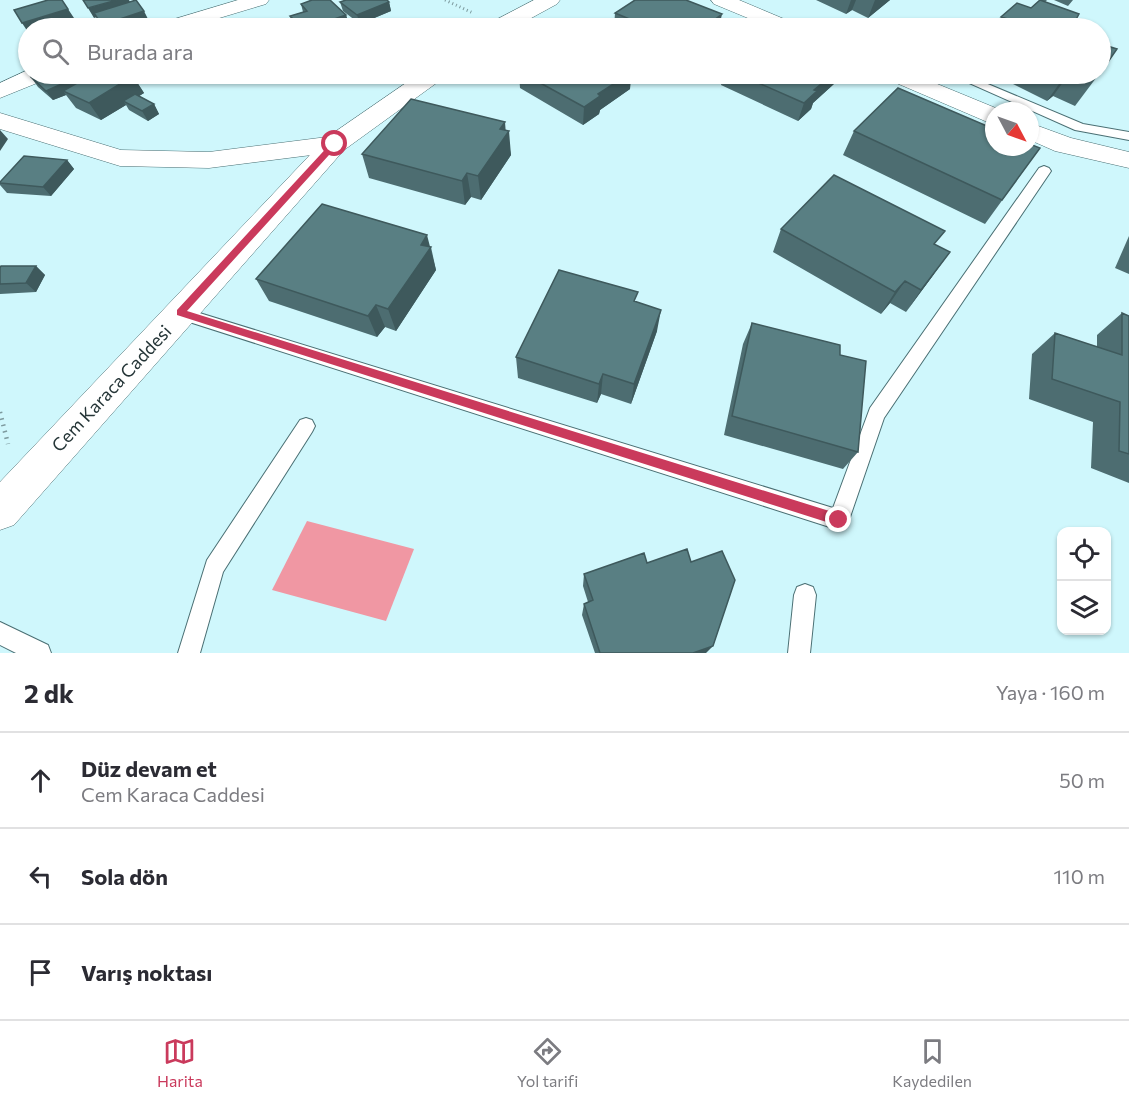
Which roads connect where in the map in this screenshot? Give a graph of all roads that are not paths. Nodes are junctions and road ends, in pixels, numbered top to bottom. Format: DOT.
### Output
graph roads {
  1 [pos="259,0"];
  2 [pos="550,0"];
  3 [pos="721,0"];
  4 [pos="199,18"];
  5 [pos="517,18"];
  6 [pos="765,18"];
  7 [pos="18,83"];
  8 [pos="420,84"];
  9 [pos="919,84"];
  10 [pos="979,84"];
  11 [pos="0,91"];
  12 [pos="985,112"];
  13 [pos="0,121"];
  14 [pos="1039,135"];
  15 [pos="1129,136"];
  16 [pos="335,144"];
  17 [pos="1129,160"];
  18 [pos="1044,171"];
  19 [pos="180,313"];
  20 [pos="306,426"];
  21 [pos="0,511"];
  22 [pos="805,595"];
  23 [pos="0,633"];
  24 [pos="40,653"];
  25 [pos="189,653"];
  26 [pos="799,653"];
  1 -- 4 [label="street"];
  2 -- 5 [label="street"];
  3 -- 6 [label="street"];
  7 -- 11 [label="street"];
  8 -- 16 [label="street, Cem Karaca Caddesi"];
  9 -- 12 [label="street"];
  10 -- 15 [label="lane"];
  13 -- 16 [label="street"];
  14 -- 17 [label="street"];
  16 -- 19 [label="street, Cem Karaca Caddesi"];
  18 -- 19 [label="lane"];
  19 -- 21 [label="street, Cem Karaca Caddesi"];
  20 -- 25 [label="lane"];
  22 -- 26 [label="lane"];
  23 -- 24 [label="lane"];
}
